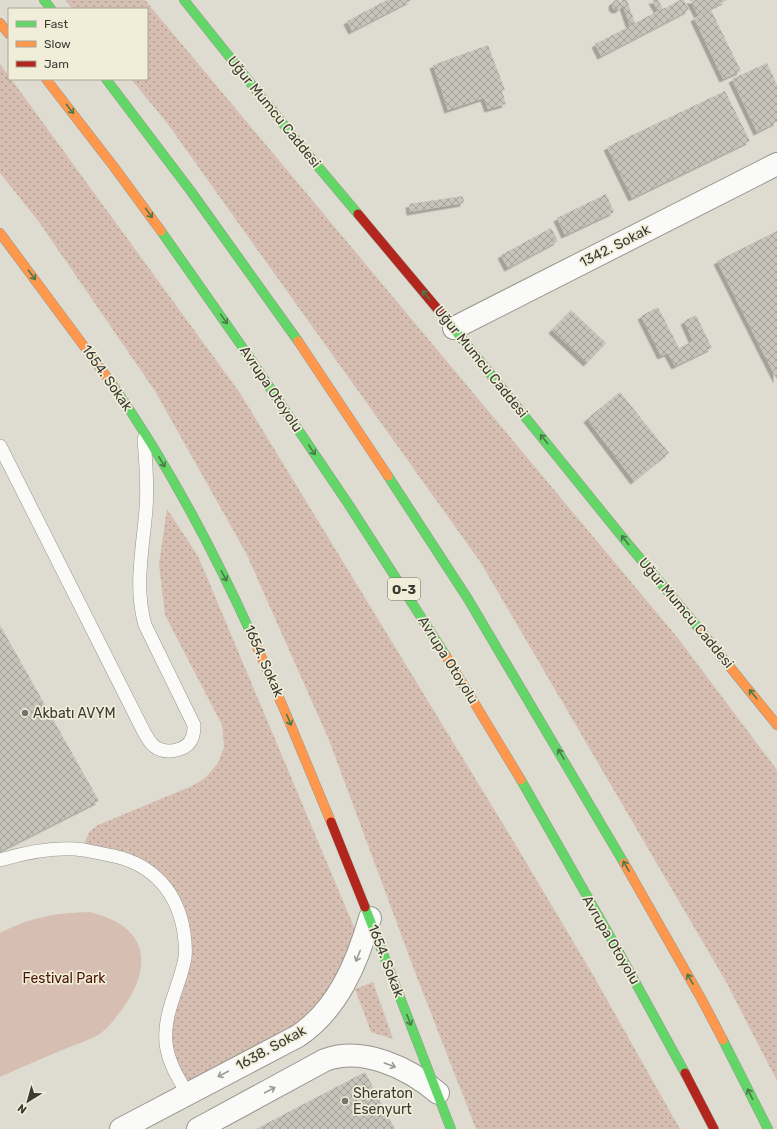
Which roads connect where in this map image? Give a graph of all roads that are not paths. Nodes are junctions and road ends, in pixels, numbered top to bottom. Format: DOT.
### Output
graph roads {
  1 [pos="44,0"];
  2 [pos="184,0"];
  3 [pos="50,8"];
  4 [pos="0,23"];
  5 [pos="8,33"];
  6 [pos="47,80"];
  7 [pos="107,80"];
  8 [pos="777,164"];
  9 [pos="0,233"];
  10 [pos="0,246"];
  11 [pos="15,252"];
  12 [pos="454,328"];
  13 [pos="144,431"];
  14 [pos="0,446"];
  15 [pos="777,725"];
  16 [pos="0,860"];
  17 [pos="370,918"];
  18 [pos="187,1093"];
  19 [pos="438,1093"];
  20 [pos="121,1129"];
  21 [pos="198,1129"];
  22 [pos="451,1129"];
  23 [pos="714,1129"];
  24 [pos="768,1129"];
  1 -- 3 [label="main road"];
  12 -- 2 [label="main road, Uğur Mumcu Caddesi, one-way"];
  4 -- 5 [label="main road"];
  6 -- 23 [label="main road, Avrupa Otoyolu / O-3, one-way"];
  24 -- 7 [label="main road, one-way"];
  8 -- 12 [label="street, 1342. Sokak"];
  9 -- 11 [label="main road, 1654. Sokak"];
  10 -- 11 [label="lane"];
  11 -- 13 [label="main road, 1654. Sokak, one-way"];
  15 -- 12 [label="main road, Uğur Mumcu Caddesi, one-way"];
  13 -- 14 [label="lane"];
  13 -- 17 [label="main road, 1654. Sokak, one-way"];
  16 -- 18 [label="lane"];
  17 -- 18 [label="street, 1638. Sokak, one-way"];
  17 -- 19 [label="main road, 1654. Sokak, one-way"];
  18 -- 20 [label="street, 1638. Sokak"];
  21 -- 19 [label="street, one-way"];
  19 -- 22 [label="main road, 1654. Sokak"];
}
